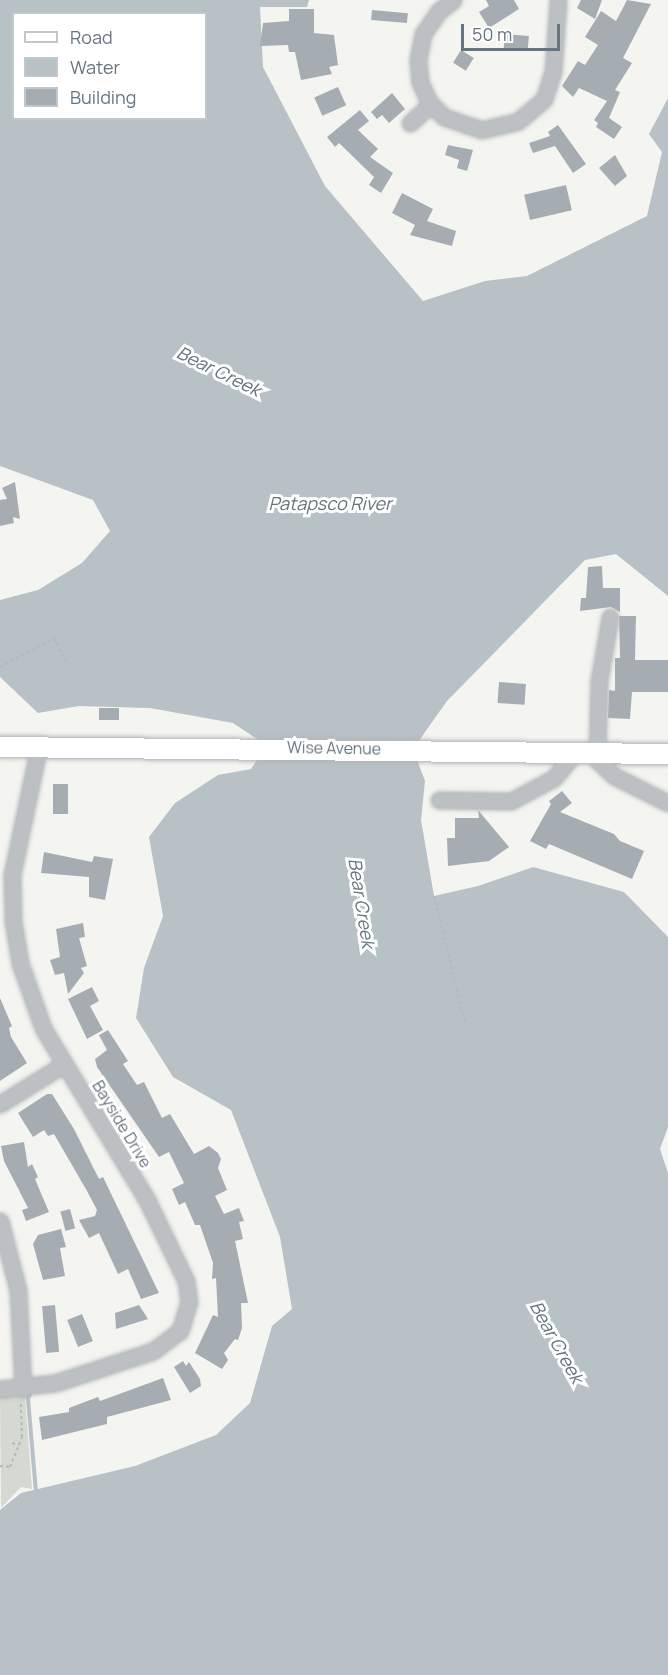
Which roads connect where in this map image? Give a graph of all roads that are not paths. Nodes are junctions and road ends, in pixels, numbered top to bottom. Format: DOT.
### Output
graph roads {
  1 [pos="453,0"];
  2 [pos="558,0"];
  3 [pos="431,104"];
  4 [pos="410,123"];
  5 [pos="610,617"];
  6 [pos="39,746"];
  7 [pos="0,747"];
  8 [pos="575,753"];
  9 [pos="596,753"];
  10 [pos="668,754"];
  11 [pos="439,800"];
  12 [pos="668,803"];
  13 [pos="64,1064"];
  14 [pos="0,1104"];
  15 [pos="0,1221"];
  16 [pos="0,1389"];
  17 [pos="22,1389"];
  1 -- 3 [label="street"];
  2 -- 3 [label="street"];
  3 -- 4 [label="street"];
  5 -- 9 [label="street"];
  6 -- 7 [label="main road, Wise Avenue"];
  6 -- 8 [label="main road, Wise Avenue"];
  6 -- 13 [label="street, Bayside Drive"];
  8 -- 9 [label="main road, Wise Avenue"];
  8 -- 11 [label="street"];
  9 -- 10 [label="main road, Wise Avenue"];
  9 -- 12 [label="street"];
  13 -- 14 [label="street"];
  13 -- 17 [label="street, Bayside Drive"];
  15 -- 17 [label="street"];
  16 -- 17 [label="street, Bayside Drive"];
}
